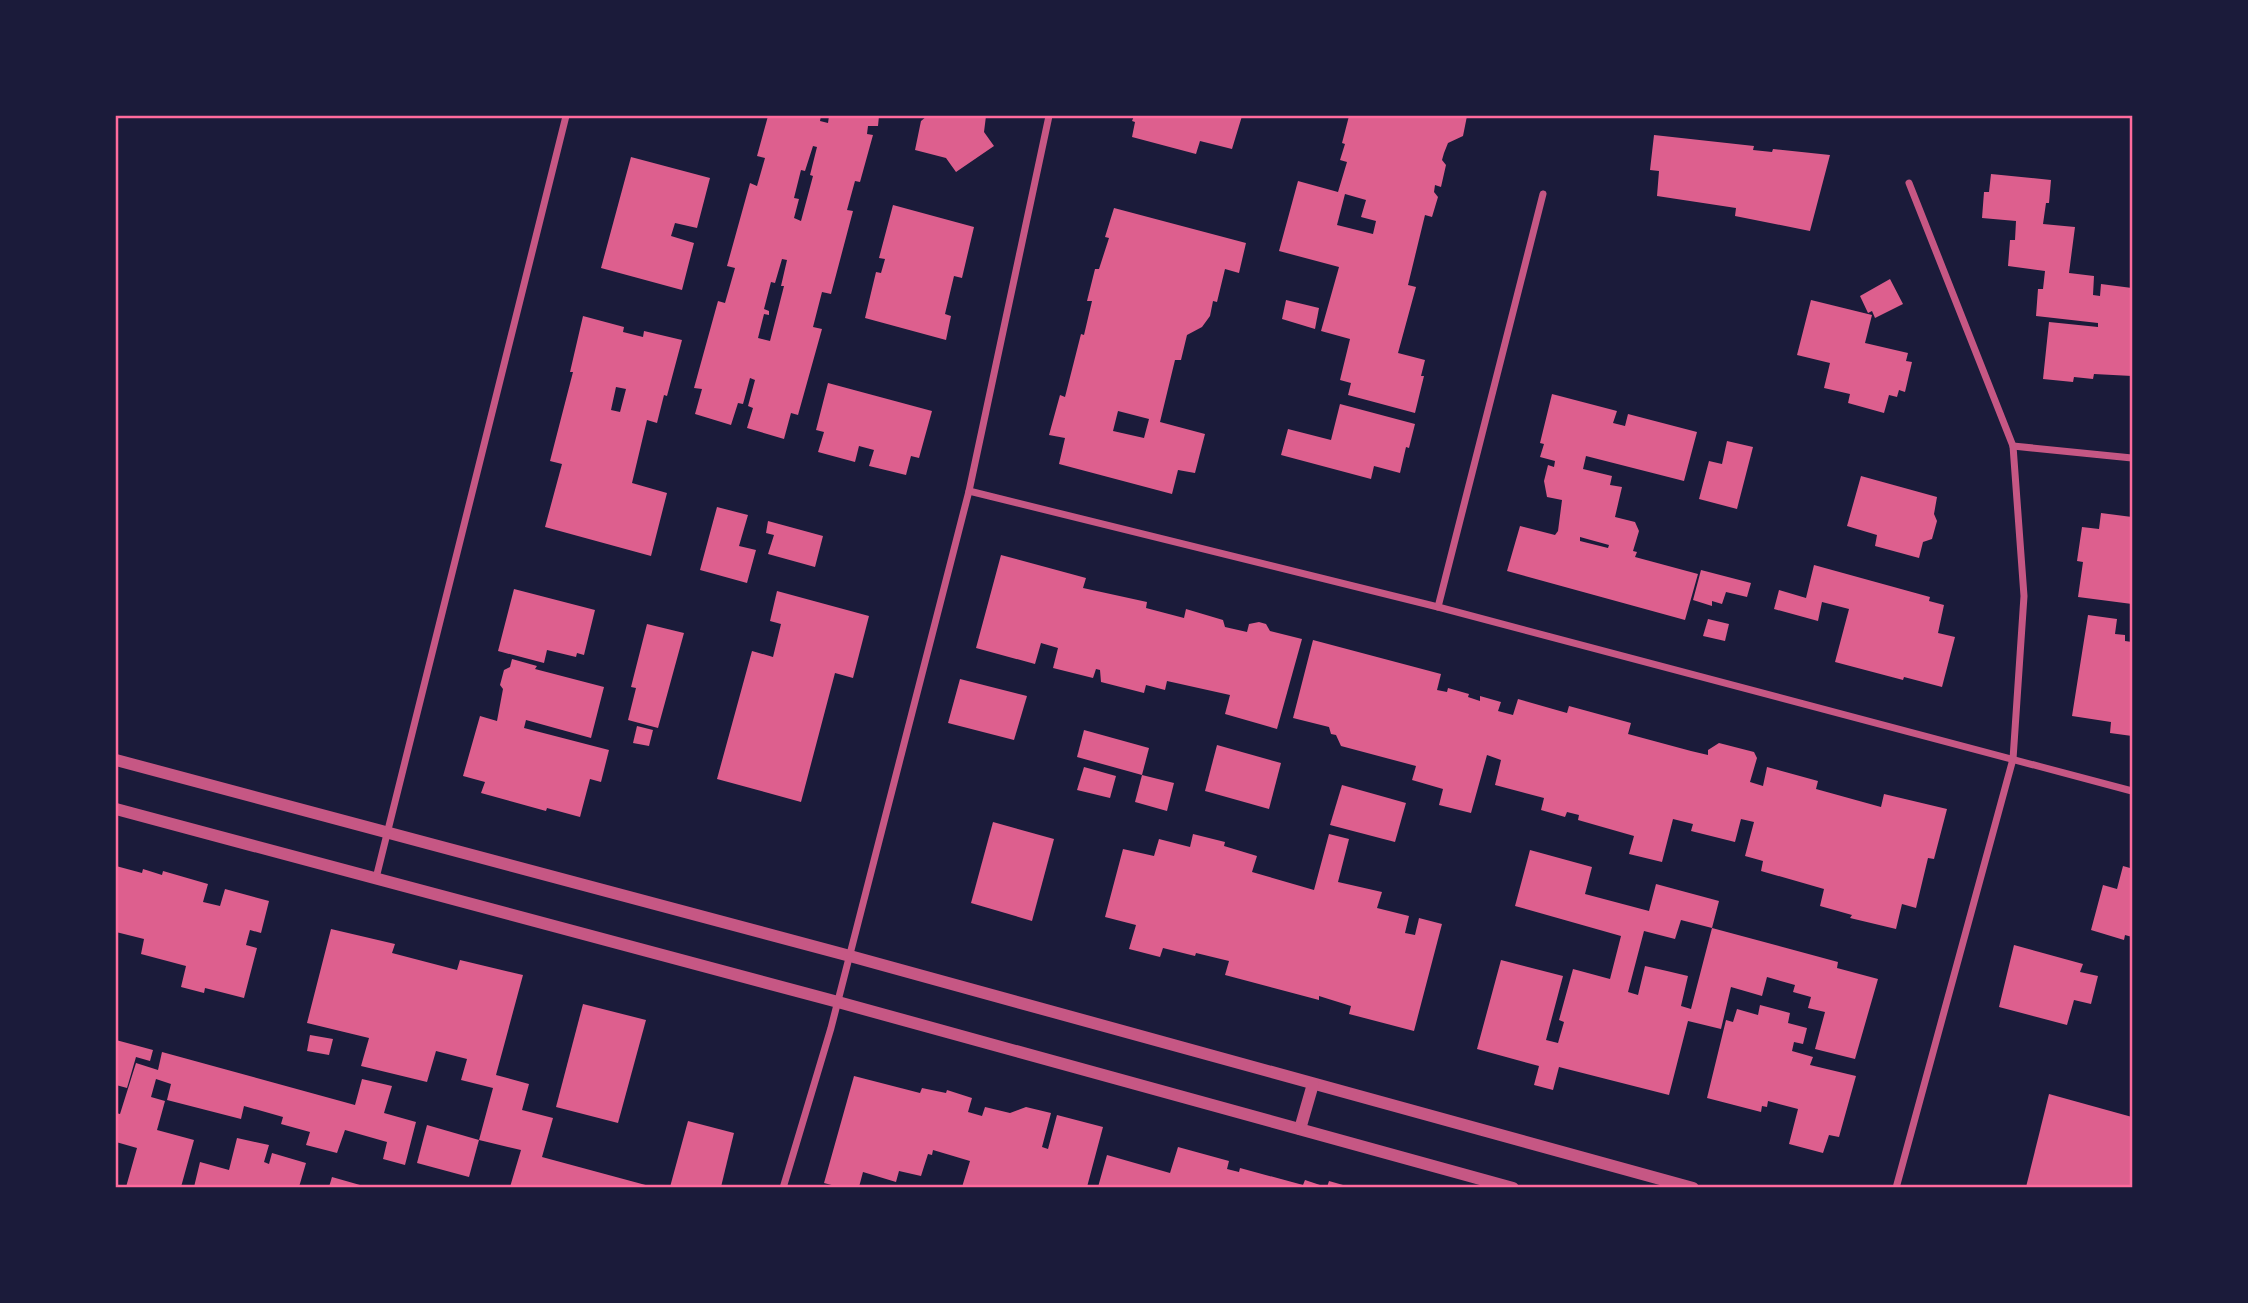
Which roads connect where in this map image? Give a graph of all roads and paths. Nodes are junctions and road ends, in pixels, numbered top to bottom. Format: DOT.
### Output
graph roads {
  1 [pos="566,116"];
  2 [pos="1049,116"];
  3 [pos="1909,183"];
  4 [pos="1543,194"];
  5 [pos="2013,446"];
  6 [pos="2133,458"];
  7 [pos="970,491"];
  8 [pos="1438,607"];
  9 [pos="2013,759"];
  10 [pos="116,760"];
  11 [pos="2133,790"];
  12 [pos="116,809"];
  13 [pos="388,834"];
  14 [pos="376,878"];
  15 [pos="850,956"];
  16 [pos="838,1002"];
  17 [pos="1313,1083"];
  18 [pos="1300,1129"];
  19 [pos="783,1188"];
  20 [pos="1513,1188"];
  21 [pos="1693,1188"];
  22 [pos="1896,1188"];
  1 -- 13 [label="street"];
  2 -- 7 [label="street"];
  3 -- 5 [label="street"];
  4 -- 8 [label="street"];
  5 -- 6 [label="street"];
  5 -- 9 [label="street"];
  7 -- 8 [label="street"];
  7 -- 15 [label="street"];
  8 -- 9 [label="street"];
  9 -- 11 [label="street"];
  9 -- 22 [label="street"];
  10 -- 13 [label="street"];
  12 -- 14 [label="street"];
  13 -- 14 [label="street"];
  13 -- 15 [label="street"];
  14 -- 16 [label="street"];
  15 -- 16 [label="street"];
  15 -- 17 [label="street"];
  16 -- 18 [label="street"];
  16 -- 19 [label="street"];
  17 -- 18 [label="street"];
  17 -- 21 [label="street"];
  18 -- 20 [label="street"];
}
